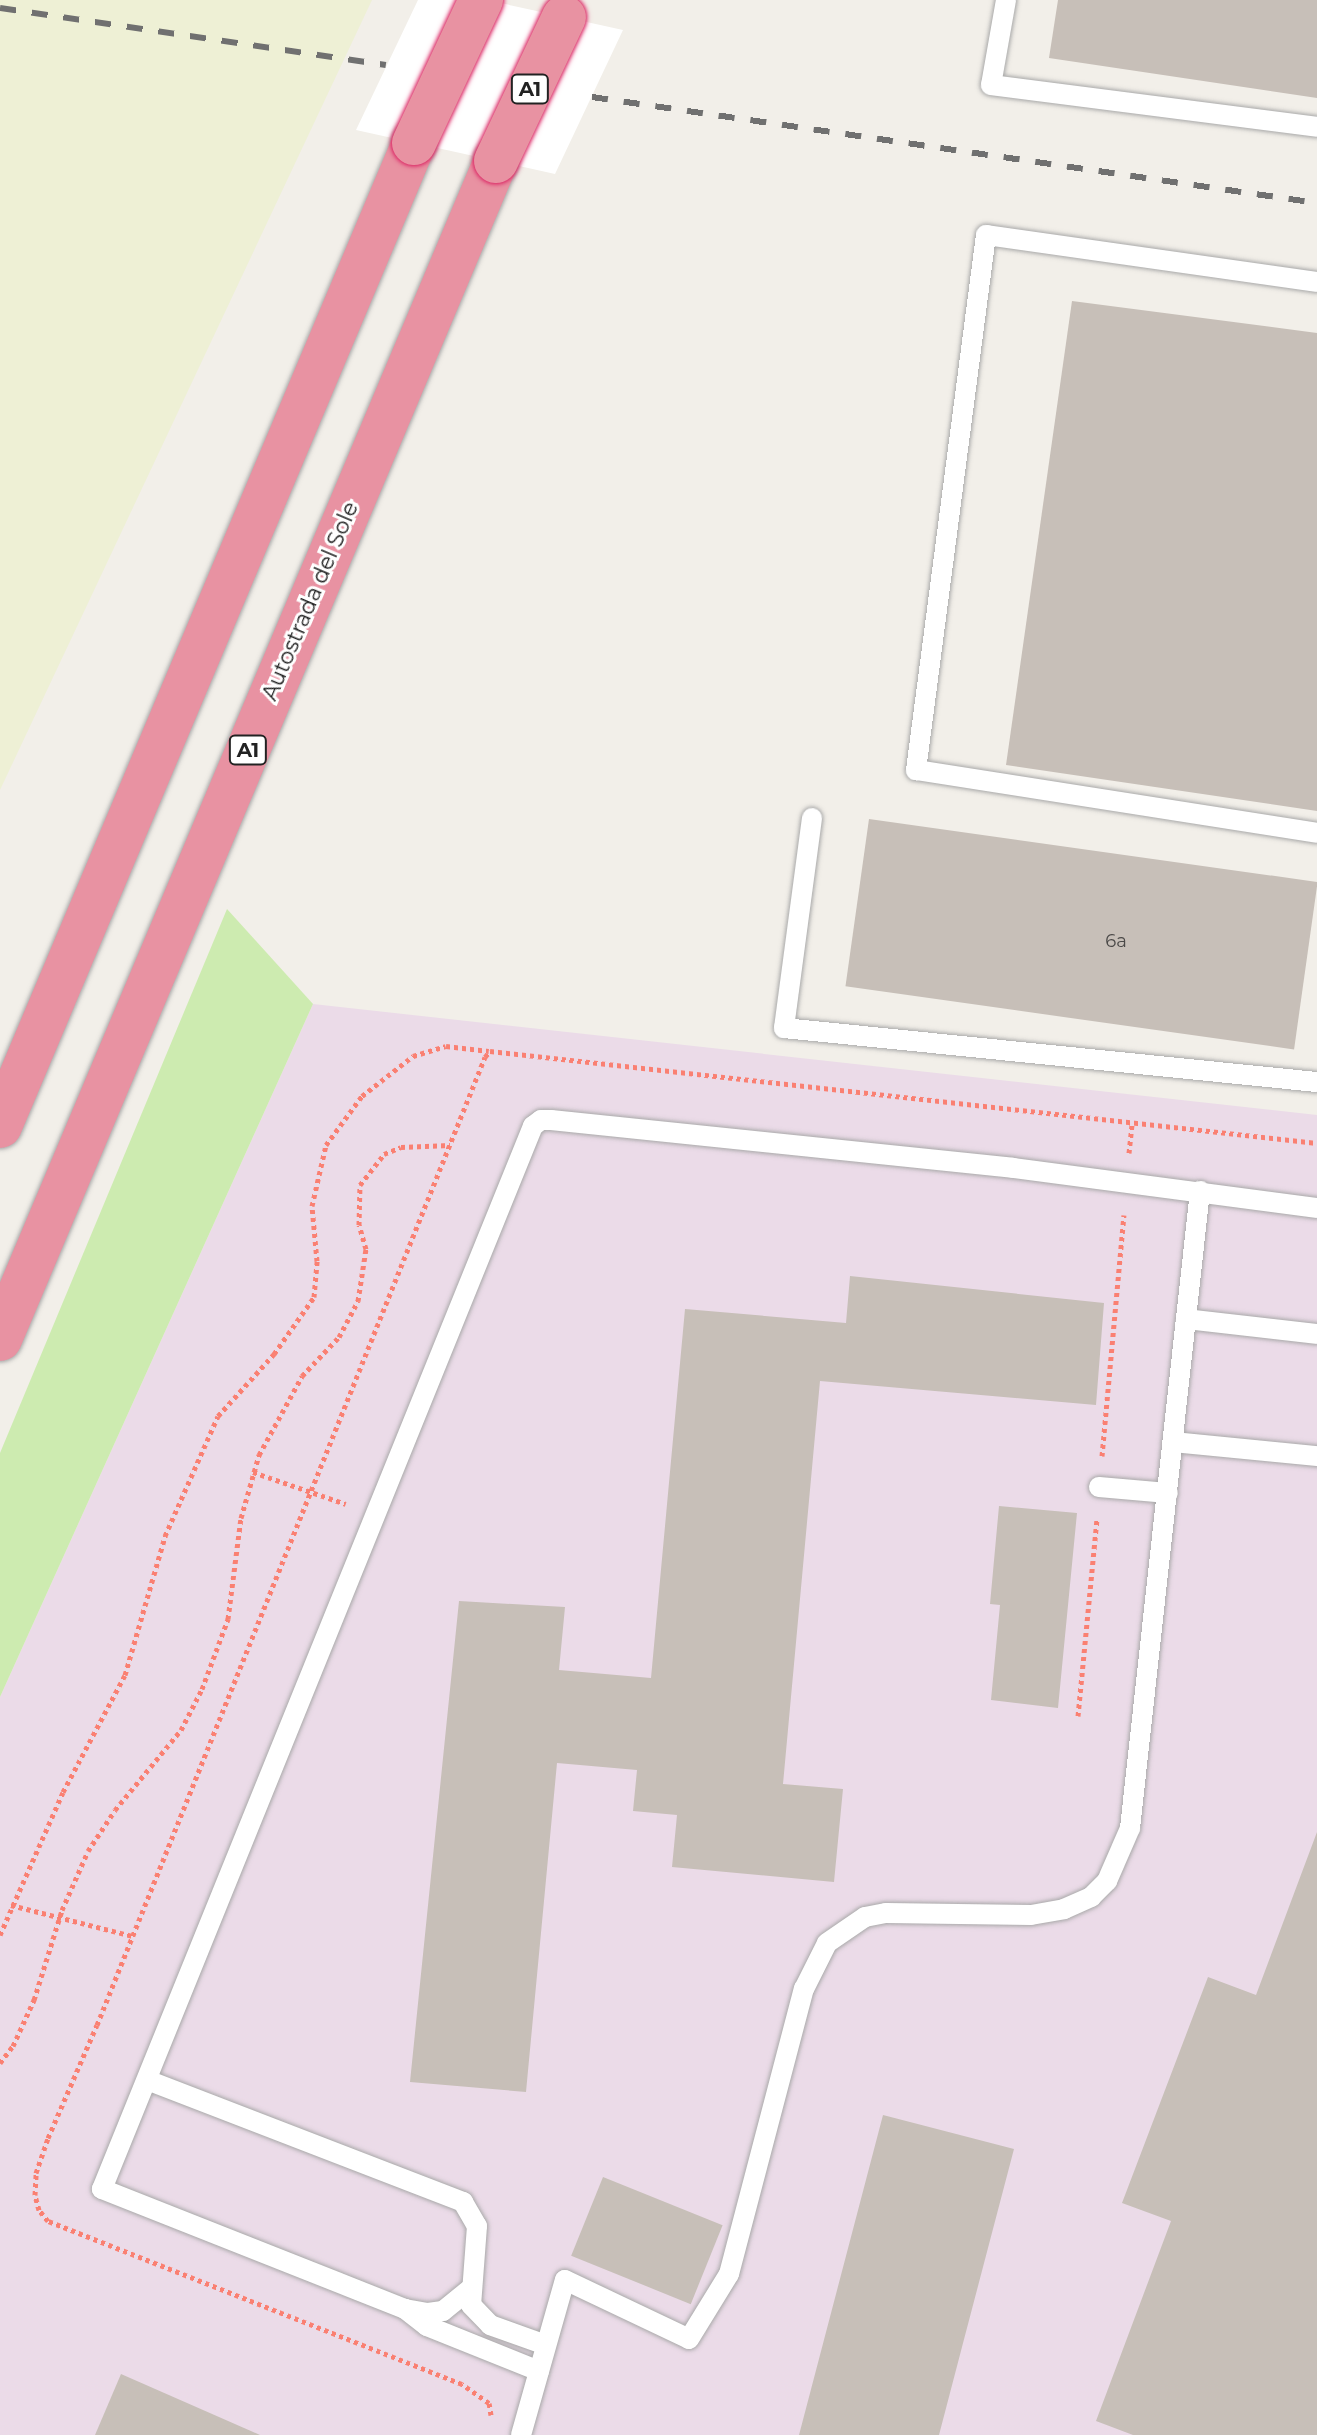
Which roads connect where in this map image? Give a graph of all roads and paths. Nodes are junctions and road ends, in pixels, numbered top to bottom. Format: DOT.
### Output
graph roads {
  1 [pos="481,0"];
  2 [pos="1006,0"];
  3 [pos="568,8"];
  4 [pos="1317,127"];
  5 [pos="1317,282"];
  6 [pos="812,818"];
  7 [pos="1317,833"];
  8 [pos="490,1051"];
  9 [pos="1317,1082"];
  10 [pos="1132,1122"];
  11 [pos="0,1126"];
  12 [pos="1317,1143"];
  13 [pos="450,1145"];
  14 [pos="1127,1182"];
  15 [pos="1200,1191"];
  16 [pos="1317,1208"];
  17 [pos="1186,1319"];
  18 [pos="1317,1334"];
  19 [pos="0,1339"];
  20 [pos="1173,1442"];
  21 [pos="1317,1456"];
  22 [pos="253,1472"];
  23 [pos="1099,1487"];
  24 [pos="310,1491"];
  25 [pos="1168,1493"];
  26 [pos="374,1515"];
  27 [pos="1078,1716"];
  28 [pos="11,1905"];
  29 [pos="60,1917"];
  30 [pos="0,1935"];
  31 [pos="133,1936"];
  32 [pos="97,2025"];
  33 [pos="0,2063"];
  34 [pos="147,2080"];
  35 [pos="471,2288"];
  36 [pos="405,2309"];
  37 [pos="546,2345"];
  38 [pos="539,2371"];
  39 [pos="521,2435"];
  1 -- 11 [label="highway, bridge"];
  2 -- 4 [label="lane"];
  3 -- 19 [label="highway, Autostrada del Sole / A1, bridge"];
  5 -- 7 [label="lane"];
  6 -- 9 [label="lane"];
  8 -- 10 [label="path"];
  8 -- 13 [label="path"];
  8 -- 28 [label="path"];
  10 -- 12 [label="path"];
  10 -- 14 [label="path"];
  13 -- 22 [label="path"];
  13 -- 24 [label="path"];
  14 -- 15 [label="lane"];
  14 -- 23 [label="path"];
  14 -- 26 [label="lane"];
  15 -- 16 [label="lane"];
  15 -- 17 [label="lane"];
  17 -- 18 [label="lane"];
  17 -- 20 [label="lane"];
  20 -- 21 [label="lane"];
  20 -- 25 [label="lane"];
  22 -- 24 [label="path"];
  22 -- 29 [label="path"];
  23 -- 25 [label="lane"];
  23 -- 27 [label="path"];
  24 -- 26 [label="path"];
  24 -- 31 [label="path"];
  25 -- 37 [label="lane"];
  26 -- 34 [label="lane"];
  28 -- 29 [label="path"];
  28 -- 30 [label="path"];
  29 -- 31 [label="path"];
  29 -- 33 [label="path"];
  31 -- 32 [label="path"];
  34 -- 35 [label="lane"];
  34 -- 36 [label="lane"];
  35 -- 36 [label="lane"];
  35 -- 37 [label="lane"];
  36 -- 38 [label="lane"];
  37 -- 38 [label="lane"];
  38 -- 39 [label="lane"];
}
